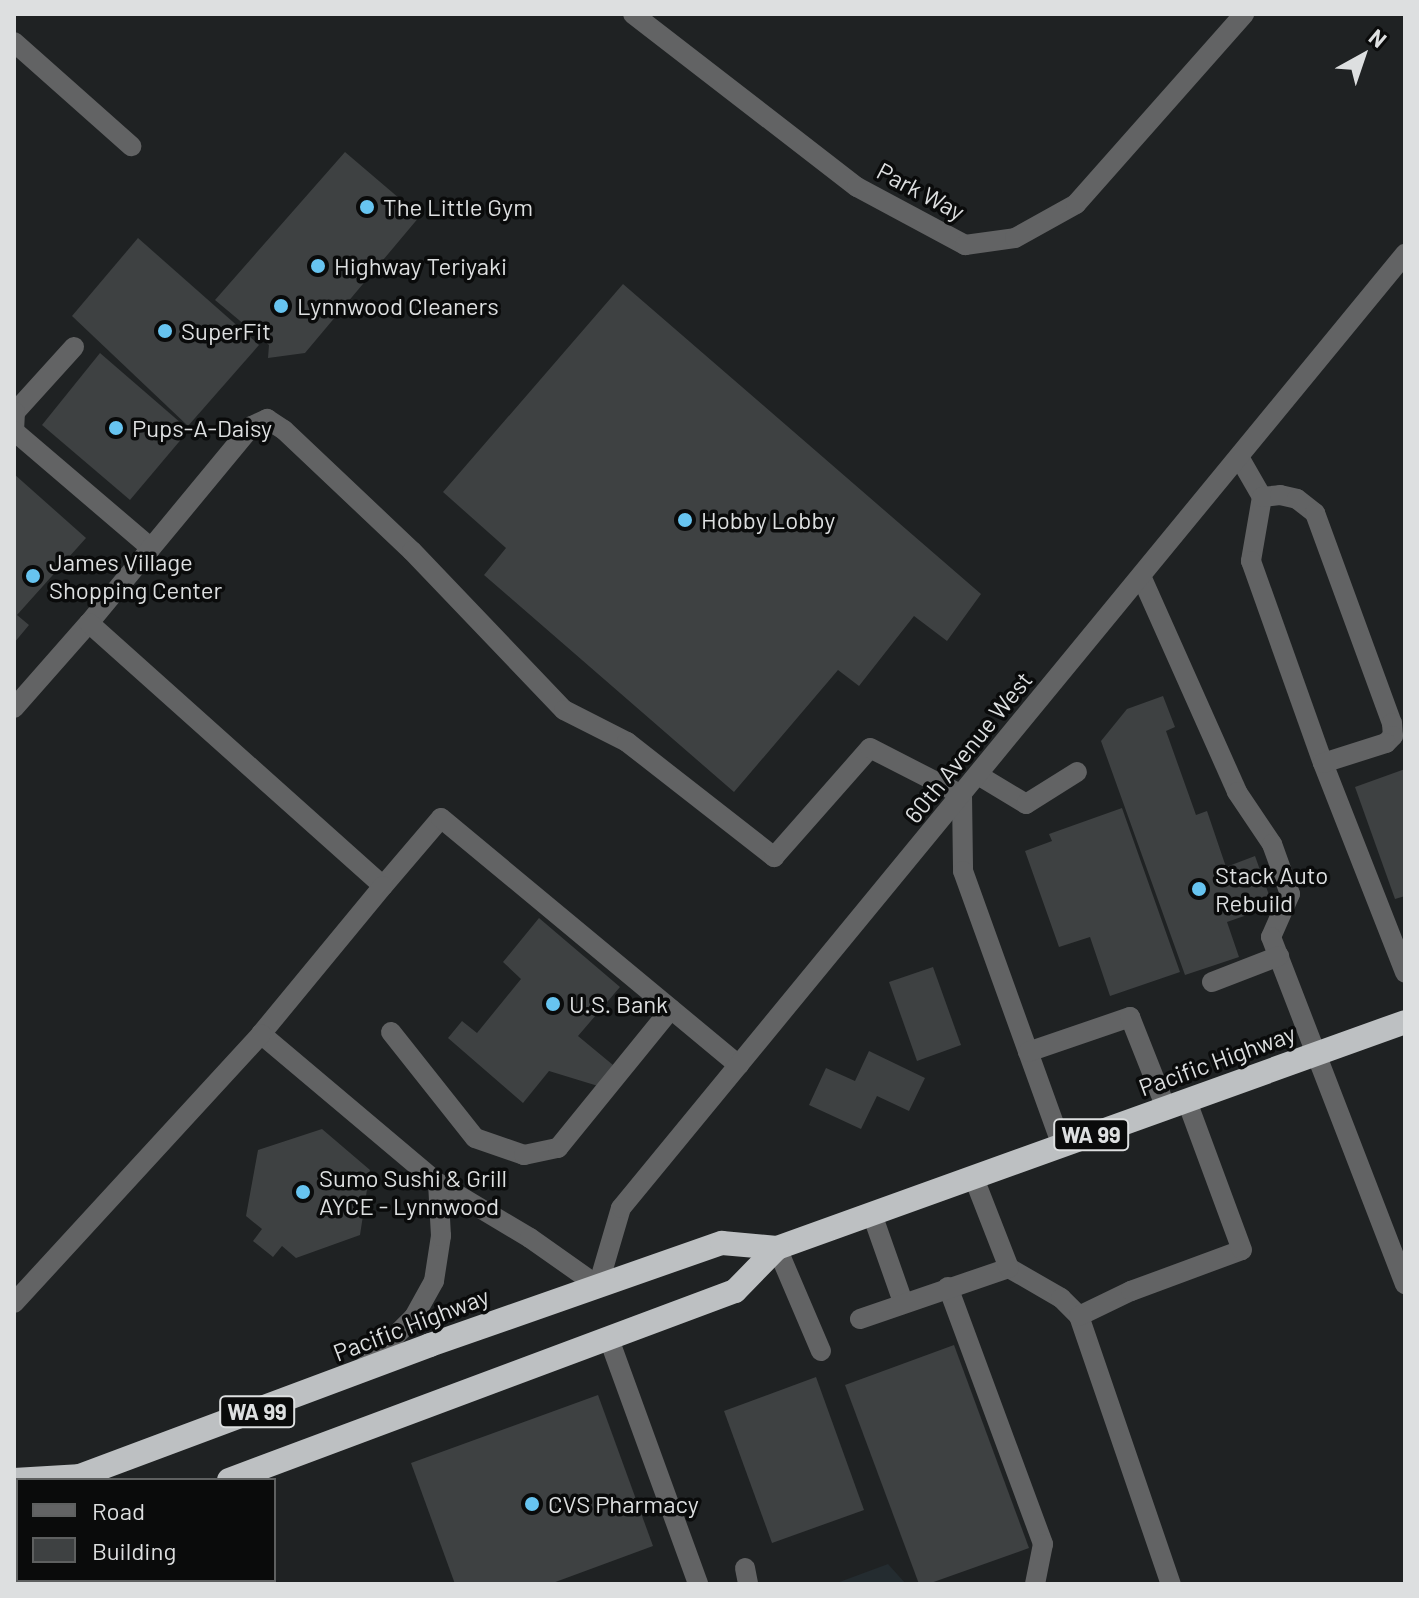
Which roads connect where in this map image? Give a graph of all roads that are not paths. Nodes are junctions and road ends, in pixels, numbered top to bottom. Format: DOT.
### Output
graph roads {
  1 [pos="633,14"];
  2 [pos="1244,14"];
  3 [pos="14,42"];
  4 [pos="131,146"];
  5 [pos="1404,258"];
  6 [pos="74,347"];
  7 [pos="15,412"];
  8 [pos="1239,457"];
  9 [pos="1262,497"];
  10 [pos="151,548"];
  11 [pos="1141,576"];
  12 [pos="89,623"];
  13 [pos="14,708"];
  14 [pos="1323,763"];
  15 [pos="1077,772"];
  16 [pos="978,775"];
  17 [pos="962,795"];
  18 [pos="383,886"];
  19 [pos="1279,956"];
  20 [pos="1402,962"];
  21 [pos="1212,982"];
  22 [pos="671,1009"];
  23 [pos="1405,1022"];
  24 [pos="391,1032"];
  25 [pos="261,1034"];
  26 [pos="1028,1052"];
  27 [pos="1318,1054"];
  28 [pos="739,1065"];
  29 [pos="1177,1105"];
  30 [pos="1062,1146"];
  31 [pos="974,1178"];
  32 [pos="438,1183"];
  33 [pos="872,1214"];
  34 [pos="777,1248"];
  35 [pos="1009,1268"];
  36 [pos="1405,1284"];
  37 [pos="598,1286"];
  38 [pos="948,1287"];
  39 [pos="903,1302"];
  40 [pos="14,1303"];
  41 [pos="1079,1316"];
  42 [pos="860,1319"];
  43 [pos="609,1339"];
  44 [pos="821,1351"];
  45 [pos="356,1375"];
  46 [pos="76,1478"];
  47 [pos="234,1478"];
  48 [pos="698,1584"];
  49 [pos="1035,1584"];
  50 [pos="1171,1584"];
  1 -- 2 [label="street, Park Way"];
  3 -- 4 [label="street"];
  5 -- 8 [label="street, 60th Avenue West"];
  6 -- 7 [label="street"];
  7 -- 10 [label="street"];
  8 -- 9 [label="street"];
  8 -- 11 [label="street, 60th Avenue West"];
  9 -- 14 [label="street"];
  9 -- 14 [label="street"];
  10 -- 12 [label="street"];
  10 -- 17 [label="street"];
  11 -- 16 [label="street, 60th Avenue West"];
  11 -- 19 [label="street"];
  12 -- 13 [label="street"];
  12 -- 18 [label="street"];
  14 -- 20 [label="street"];
  15 -- 16 [label="street"];
  16 -- 17 [label="street, 60th Avenue West"];
  17 -- 26 [label="street"];
  17 -- 28 [label="street, 60th Avenue West"];
  18 -- 22 [label="street"];
  18 -- 25 [label="street"];
  19 -- 21 [label="street"];
  19 -- 27 [label="street"];
  22 -- 24 [label="street"];
  22 -- 28 [label="street"];
  23 -- 27 [label="highway, Pacific Highway / WA 99"];
  25 -- 32 [label="street"];
  25 -- 40 [label="street"];
  26 -- 29 [label="street"];
  26 -- 30 [label="street"];
  27 -- 29 [label="highway, Pacific Highway / WA 99"];
  27 -- 36 [label="street"];
  28 -- 37 [label="street, 60th Avenue West"];
  29 -- 30 [label="highway, Pacific Highway / WA 99"];
  29 -- 41 [label="street"];
  30 -- 31 [label="highway, Pacific Highway / WA 99"];
  31 -- 33 [label="highway, Pacific Highway / WA 99"];
  31 -- 35 [label="street"];
  32 -- 37 [label="street"];
  32 -- 45 [label="street"];
  33 -- 34 [label="highway, Pacific Highway / WA 99"];
  33 -- 39 [label="street"];
  34 -- 37 [label="highway, Pacific Highway / WA 99"];
  34 -- 43 [label="highway, Pacific Highway / WA 99"];
  34 -- 44 [label="street"];
  35 -- 38 [label="street"];
  35 -- 41 [label="street"];
  37 -- 45 [label="highway, Pacific Highway / WA 99"];
  38 -- 39 [label="street"];
  38 -- 49 [label="street"];
  39 -- 42 [label="street"];
  41 -- 50 [label="street"];
  43 -- 47 [label="highway, Pacific Highway / WA 99"];
  43 -- 48 [label="street"];
  45 -- 46 [label="highway, Pacific Highway / WA 99"];
}
